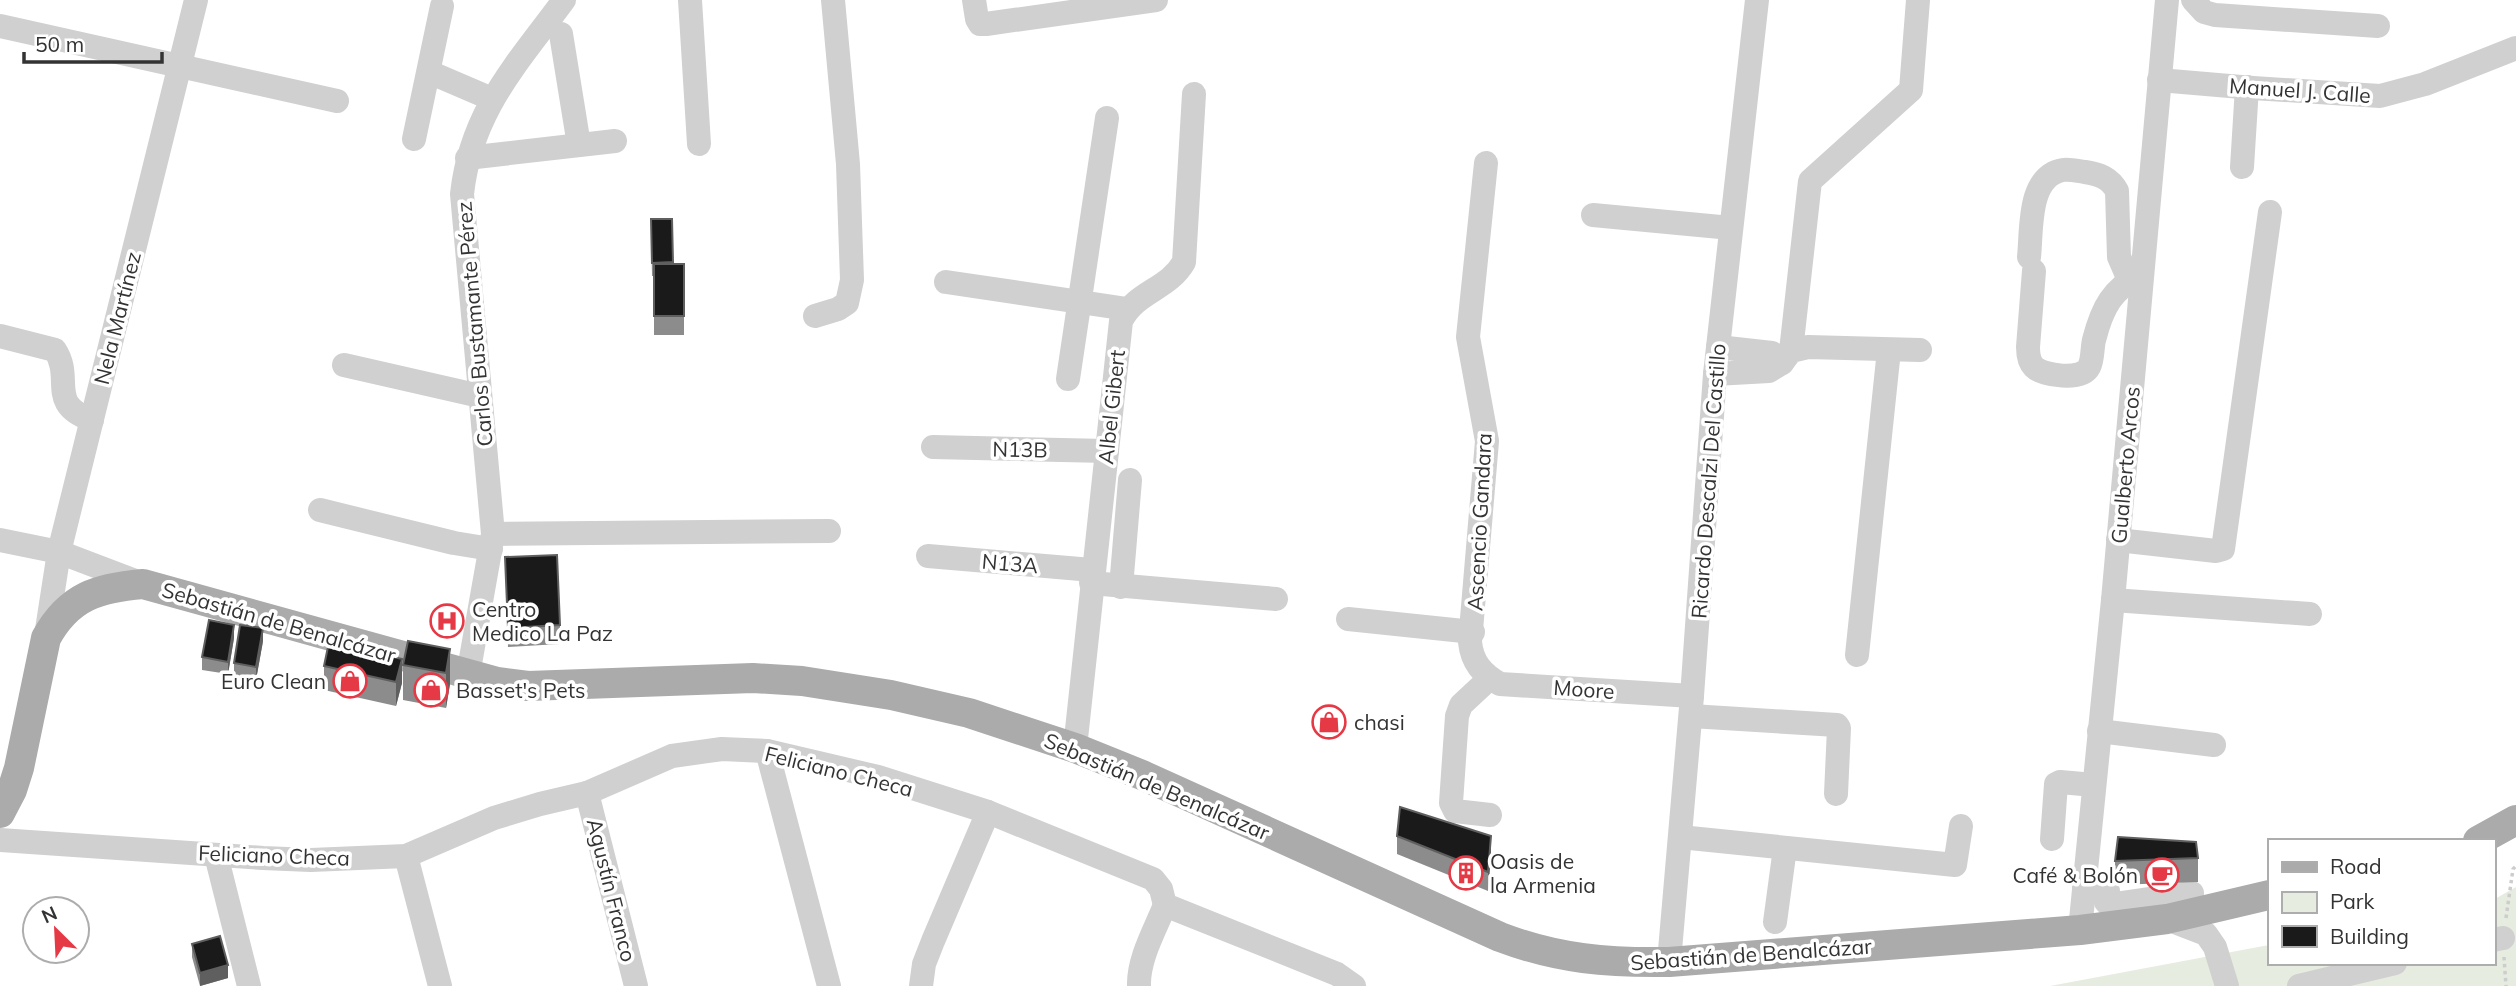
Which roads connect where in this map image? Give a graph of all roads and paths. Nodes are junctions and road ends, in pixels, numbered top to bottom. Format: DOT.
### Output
graph roads {
  1 [pos="196,0"];
  2 [pos="564,0"];
  3 [pos="690,0"];
  4 [pos="833,0"];
  5 [pos="1156,0"];
  6 [pos="1756,0"];
  7 [pos="1918,0"];
  8 [pos="2167,0"];
  9 [pos="2193,0"];
  10 [pos="1103,4"];
  11 [pos="442,6"];
  12 [pos="977,12"];
  13 [pos="0,26"];
  14 [pos="2378,26"];
  15 [pos="561,34"];
  16 [pos="2516,49"];
  17 [pos="180,64"];
  18 [pos="429,72"];
  19 [pos="2159,80"];
  20 [pos="2247,87"];
  21 [pos="1194,94"];
  22 [pos="492,99"];
  23 [pos="337,101"];
  24 [pos="1107,118"];
  25 [pos="414,139"];
  26 [pos="615,141"];
  27 [pos="699,144"];
  28 [pos="579,145"];
  29 [pos="467,158"];
  30 [pos="1486,163"];
  31 [pos="2242,167"];
  32 [pos="2270,212"];
  33 [pos="1593,215"];
  34 [pos="1731,228"];
  35 [pos="2136,276"];
  36 [pos="946,282"];
  37 [pos="1081,302"];
  38 [pos="1127,309"];
  39 [pos="815,316"];
  40 [pos="0,336"];
  41 [pos="1718,347"];
  42 [pos="1889,350"];
  43 [pos="1920,351"];
  44 [pos="1787,357"];
  45 [pos="344,365"];
  46 [pos="1715,374"];
  47 [pos="1068,379"];
  48 [pos="480,396"];
  49 [pos="92,420"];
  50 [pos="933,447"];
  51 [pos="1107,451"];
  52 [pos="1130,480"];
  53 [pos="320,510"];
  54 [pos="829,531"];
  55 [pos="0,540"];
  56 [pos="492,541"];
  57 [pos="2118,541"];
  58 [pos="59,552"];
  59 [pos="928,556"];
  60 [pos="1092,577"];
  61 [pos="143,584"];
  62 [pos="1121,587"];
  63 [pos="1276,599"];
  64 [pos="2113,600"];
  65 [pos="2310,614"];
  66 [pos="1348,618"];
  67 [pos="1473,632"];
  68 [pos="46,638"];
  69 [pos="1857,655"];
  70 [pos="1485,674"];
  71 [pos="468,676"];
  72 [pos="1691,706"];
  73 [pos="2099,731"];
  74 [pos="2214,745"];
  75 [pos="1075,748"];
  76 [pos="767,751"];
  77 [pos="2094,785"];
  78 [pos="587,793"];
  79 [pos="1836,793"];
  80 [pos="988,811"];
  81 [pos="0,813"];
  82 [pos="1490,815"];
  83 [pos="2516,820"];
  84 [pos="1961,826"];
  85 [pos="1680,837"];
  86 [pos="2052,839"];
  87 [pos="2482,839"];
  88 [pos="0,840"];
  89 [pos="1785,848"];
  90 [pos="216,855"];
  91 [pos="406,856"];
  92 [pos="2084,888"];
  93 [pos="2192,894"];
  94 [pos="2268,895"];
  95 [pos="1165,905"];
  96 [pos="2167,919"];
  97 [pos="1775,922"];
  98 [pos="2080,930"];
  99 [pos="1669,962"];
  100 [pos="2387,965"];
  101 [pos="249,986"];
  102 [pos="440,986"];
  103 [pos="636,986"];
  104 [pos="829,986"];
  105 [pos="921,986"];
  106 [pos="1139,986"];
  107 [pos="1354,986"];
  108 [pos="2227,986"];
  109 [pos="2299,986"];
  1 -- 17 [label="street, Nela Martínez"];
  2 -- 22 [label="street, Carlos Bustamante Pérez"];
  3 -- 27 [label="street"];
  4 -- 39 [label="street"];
  5 -- 10 [label="street"];
  6 -- 34 [label="street, Ricardo Descalzi Del Castillo"];
  7 -- 44 [label="street"];
  8 -- 19 [label="street, Gualberto Arcos"];
  9 -- 14 [label="street"];
  10 -- 12 [label="street"];
  11 -- 18 [label="street"];
  13 -- 17 [label="street"];
  15 -- 28 [label="street"];
  16 -- 20 [label="street, Manuel J. Calle"];
  17 -- 23 [label="street"];
  17 -- 49 [label="street, Nela Martínez"];
  18 -- 22 [label="street"];
  18 -- 25 [label="street"];
  19 -- 20 [label="street, Manuel J. Calle"];
  19 -- 35 [label="street, Gualberto Arcos"];
  20 -- 31 [label="street"];
  21 -- 38 [label="street"];
  22 -- 29 [label="street, Carlos Bustamante Pérez"];
  24 -- 37 [label="street"];
  26 -- 28 [label="street"];
  28 -- 29 [label="street"];
  29 -- 48 [label="street, Carlos Bustamante Pérez"];
  30 -- 67 [label="street, Ascencio Gandara"];
  32 -- 57 [label="street"];
  33 -- 34 [label="street"];
  34 -- 41 [label="street, Ricardo Descalzi Del Castillo"];
  35 -- 35 [label="street"];
  35 -- 57 [label="street, Gualberto Arcos"];
  36 -- 37 [label="street"];
  37 -- 38 [label="street"];
  37 -- 47 [label="street"];
  38 -- 51 [label="street, Albel Gibert"];
  40 -- 49 [label="street"];
  41 -- 44 [label="street"];
  41 -- 46 [label="street, Ricardo Descalzi Del Castillo"];
  42 -- 43 [label="street"];
  42 -- 44 [label="street"];
  42 -- 69 [label="street"];
  44 -- 46 [label="street"];
  45 -- 48 [label="street"];
  46 -- 72 [label="street, Ricardo Descalzi Del Castillo"];
  48 -- 56 [label="street, Carlos Bustamante Pérez"];
  49 -- 58 [label="street, Nela Martínez"];
  50 -- 51 [label="street, N13B"];
  51 -- 60 [label="street, Albel Gibert"];
  52 -- 62 [label="street"];
  53 -- 56 [label="street"];
  54 -- 56 [label="street"];
  55 -- 58 [label="street, Sebastián de Benalcázar"];
  56 -- 71 [label="street, Carlos Bustamante Pérez"];
  57 -- 64 [label="street, Gualberto Arcos"];
  58 -- 61 [label="street, Sebastián de Benalcázar"];
  58 -- 68 [label="street, Nela Martínez"];
  59 -- 60 [label="street, N13A"];
  60 -- 62 [label="street, N13A"];
  60 -- 75 [label="street, Albel Gibert"];
  61 -- 68 [label="main road, Nela Martínez"];
  61 -- 71 [label="main road, Sebastián de Benalcázar"];
  62 -- 63 [label="street, N13A"];
  64 -- 65 [label="street"];
  64 -- 73 [label="street, Gualberto Arcos"];
  66 -- 67 [label="street"];
  67 -- 70 [label="street, Ascencio Gandara"];
  68 -- 81 [label="main road, Nela Martínez"];
  70 -- 72 [label="street, Moore"];
  70 -- 82 [label="street"];
  71 -- 75 [label="main road, Sebastián de Benalcázar"];
  72 -- 79 [label="street, Moore"];
  72 -- 85 [label="street, Ricardo Descalzi Del Castillo"];
  73 -- 74 [label="street"];
  73 -- 77 [label="street, Gualberto Arcos"];
  75 -- 99 [label="main road, Sebastián de Benalcázar"];
  76 -- 78 [label="street, Feliciano Checa"];
  76 -- 80 [label="street, Feliciano Checa"];
  76 -- 104 [label="street"];
  77 -- 86 [label="street"];
  77 -- 92 [label="street, Gualberto Arcos"];
  78 -- 91 [label="street, Feliciano Checa"];
  78 -- 103 [label="street, Agustín Franco"];
  80 -- 95 [label="street, Feliciano Checa"];
  80 -- 105 [label="street"];
  83 -- 87 [label="main road"];
  84 -- 89 [label="street"];
  85 -- 89 [label="street"];
  85 -- 99 [label="street, Ricardo Descalzi Del Castillo"];
  88 -- 90 [label="street, Feliciano Checa"];
  89 -- 97 [label="street"];
  90 -- 91 [label="street, Feliciano Checa"];
  90 -- 101 [label="street"];
  91 -- 102 [label="street"];
  92 -- 93 [label="street"];
  92 -- 98 [label="street, Gualberto Arcos"];
  94 -- 96 [label="main road, Sebastián de Benalcázar"];
  95 -- 106 [label="street"];
  95 -- 107 [label="street"];
  96 -- 98 [label="main road, Sebastián de Benalcázar"];
  96 -- 108 [label="street"];
  98 -- 99 [label="main road, Sebastián de Benalcázar"];
  100 -- 109 [label="street"];
}
